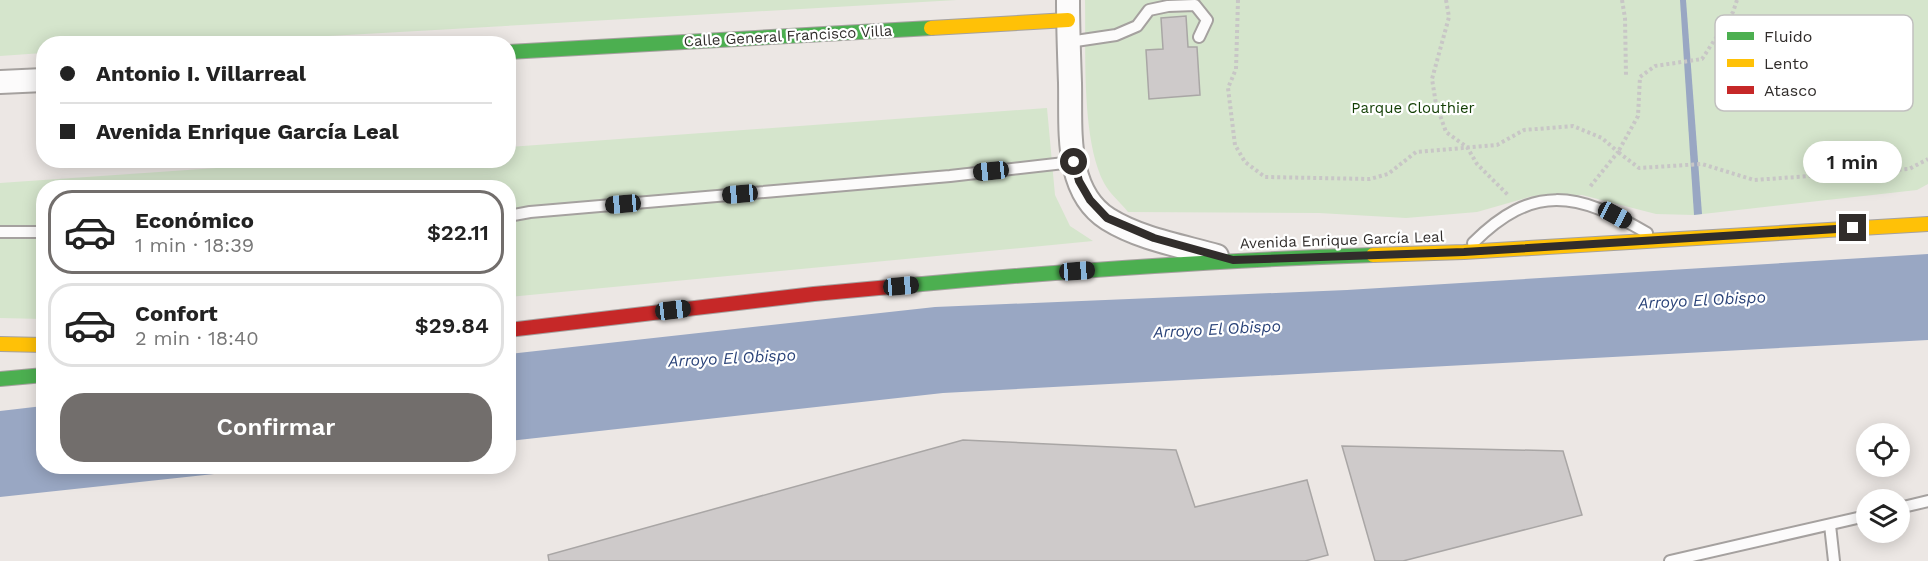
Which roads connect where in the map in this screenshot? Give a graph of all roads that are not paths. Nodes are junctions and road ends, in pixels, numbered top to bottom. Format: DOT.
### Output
graph roads {
  1 [pos="1068,21"];
  2 [pos="1199,37"];
  3 [pos="516,52"];
  4 [pos="36,80"];
  5 [pos="0,82"];
  6 [pos="1074,162"];
  7 [pos="516,215"];
  8 [pos="1926,223"];
  9 [pos="36,231"];
  10 [pos="0,232"];
  11 [pos="1658,239"];
  12 [pos="1464,252"];
  13 [pos="1233,260"];
  14 [pos="516,329"];
  15 [pos="0,344"];
  16 [pos="36,345"];
  17 [pos="36,376"];
  18 [pos="0,379"];
  19 [pos="1928,501"];
  20 [pos="1910,505"];
  21 [pos="1856,518"];
  22 [pos="1830,525"];
  23 [pos="1670,561"];
  24 [pos="1834,561"];
  1 -- 2 [label="lane"];
  1 -- 3 [label="street, Calle General Francisco Villa"];
  1 -- 6 [label="street"];
  4 -- 5 [label="street"];
  6 -- 7 [label="lane"];
  6 -- 13 [label="street"];
  8 -- 11 [label="street, Avenida Enrique García Leal"];
  9 -- 10 [label="lane"];
  11 -- 12 [label="street, Avenida Enrique García Leal"];
  11 -- 12 [label="lane"];
  12 -- 13 [label="street, Avenida Enrique García Leal"];
  13 -- 14 [label="street, Avenida Enrique García Leal"];
  15 -- 16 [label="street"];
  17 -- 18 [label="street"];
  19 -- 20 [label="lane"];
  21 -- 22 [label="lane"];
  22 -- 23 [label="lane"];
  22 -- 24 [label="lane"];
}
